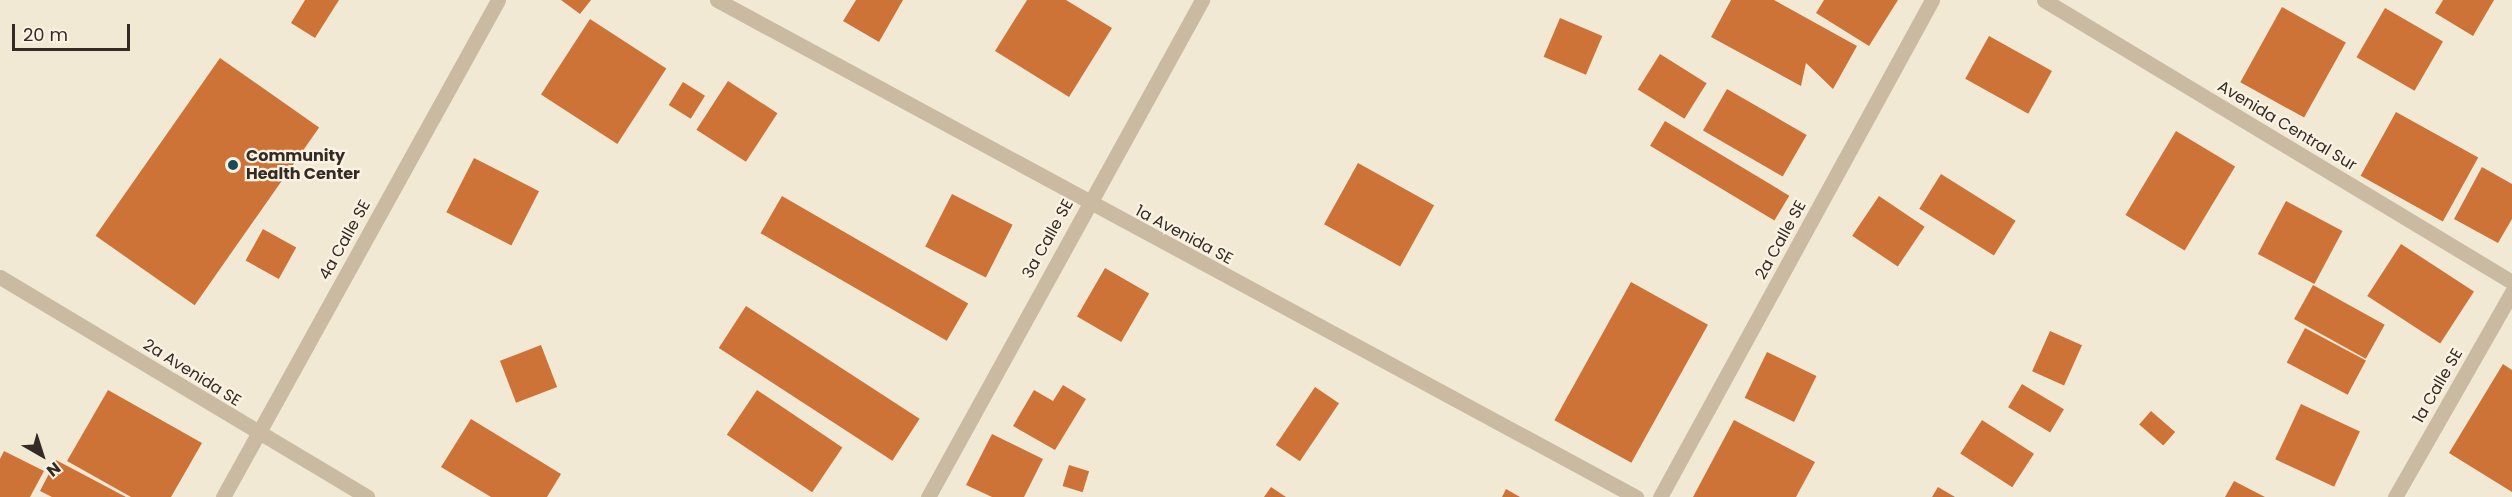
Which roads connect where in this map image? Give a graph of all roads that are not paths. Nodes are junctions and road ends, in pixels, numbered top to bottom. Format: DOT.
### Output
graph roads {
  1 [pos="498,0"];
  2 [pos="717,0"];
  3 [pos="1202,0"];
  4 [pos="1932,0"];
  5 [pos="2044,0"];
  6 [pos="1088,203"];
  7 [pos="0,277"];
  8 [pos="2512,282"];
  9 [pos="2512,292"];
  10 [pos="258,435"];
  11 [pos="223,497"];
  12 [pos="367,497"];
  13 [pos="928,497"];
  14 [pos="1636,497"];
  15 [pos="1660,497"];
  16 [pos="2395,497"];
  1 -- 10 [label="street, 4a Calle SE"];
  2 -- 6 [label="street, 1a Avenida SE"];
  3 -- 6 [label="street, 3a Calle SE"];
  4 -- 15 [label="street, 2a Calle SE"];
  5 -- 8 [label="street, Avenida Central Sur"];
  6 -- 13 [label="street, 3a Calle SE"];
  6 -- 14 [label="street, 1a Avenida SE"];
  7 -- 10 [label="street, 2a Avenida SE"];
  9 -- 16 [label="street, 1a Calle SE"];
  10 -- 11 [label="street, 4a Calle SE"];
  10 -- 12 [label="street, 2a Avenida SE"];
}
